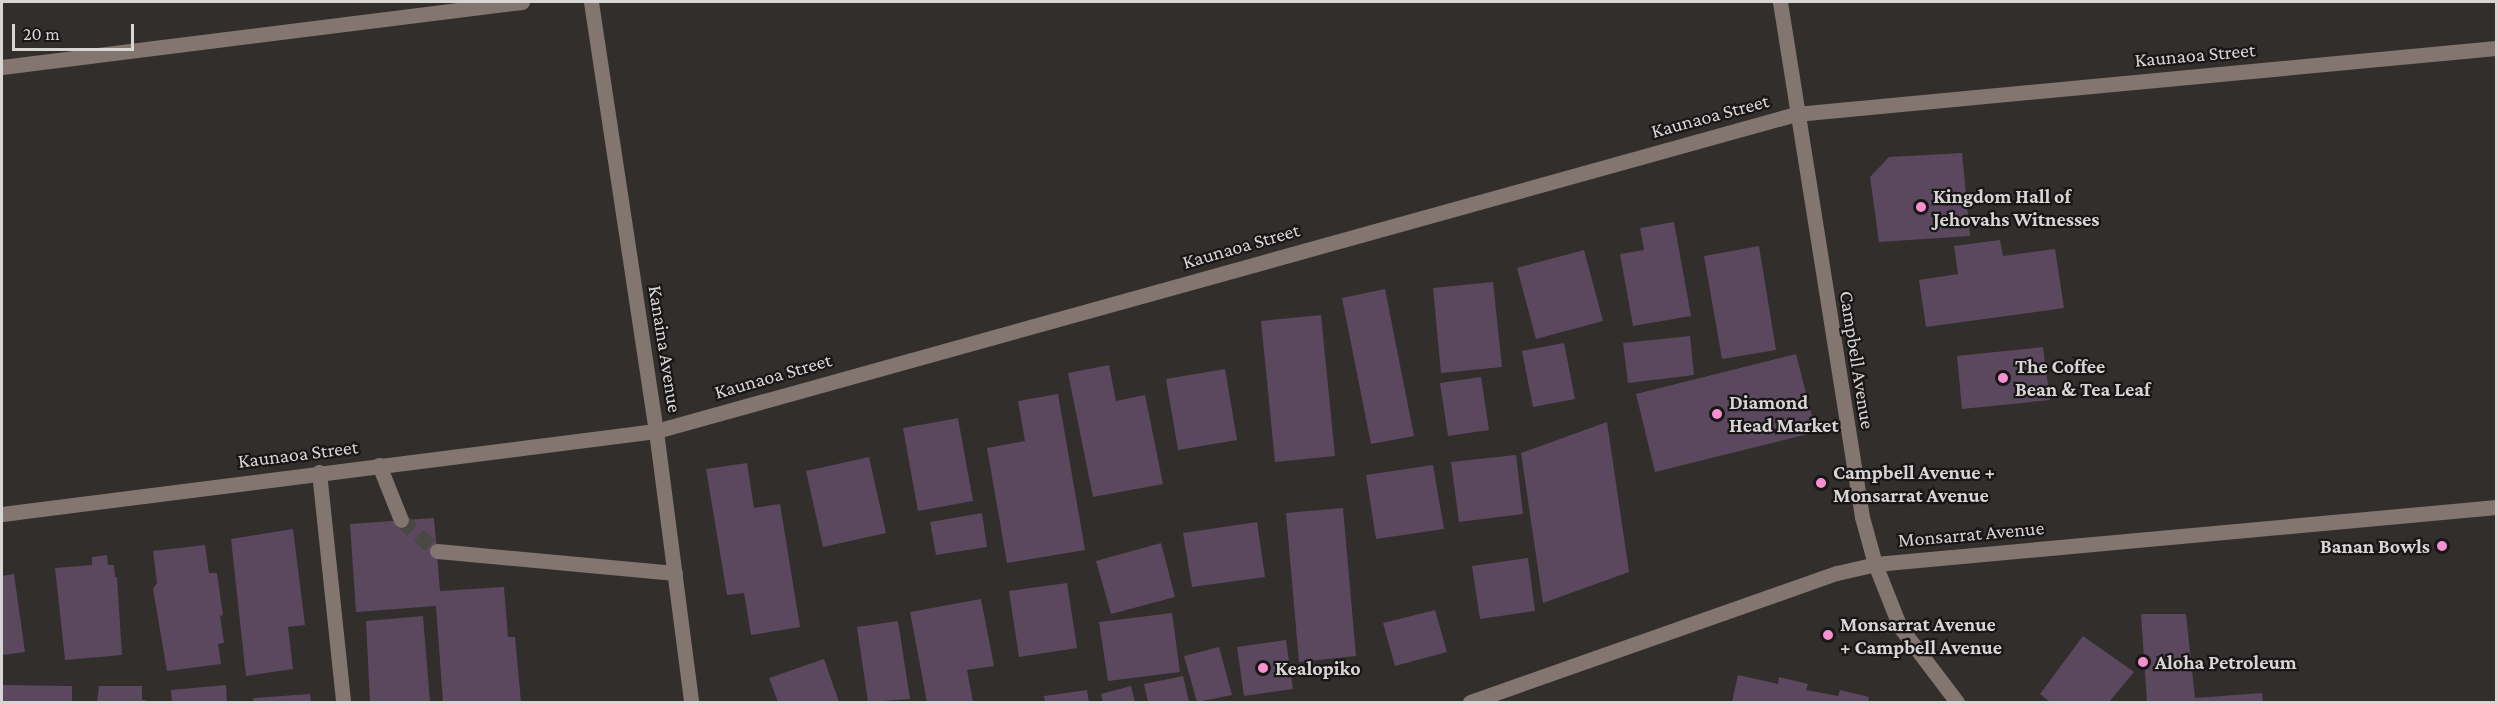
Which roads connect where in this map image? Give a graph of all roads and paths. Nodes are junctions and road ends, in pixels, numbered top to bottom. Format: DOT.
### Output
graph roads {
  1 [pos="522,2"];
  2 [pos="591,2"];
  3 [pos="1780,2"];
  4 [pos="2496,48"];
  5 [pos="2,67"];
  6 [pos="1796,114"];
  7 [pos="656,431"];
  8 [pos="379,465"];
  9 [pos="319,472"];
  10 [pos="2496,507"];
  11 [pos="2,514"];
  12 [pos="401,520"];
  13 [pos="437,550"];
  14 [pos="1875,564"];
  15 [pos="675,573"];
  16 [pos="343,702"];
  17 [pos="691,702"];
  18 [pos="1470,702"];
  19 [pos="1957,702"];
  1 -- 5 [label="street"];
  2 -- 7 [label="street, Kanaina Avenue"];
  3 -- 6 [label="street, Campbell Avenue"];
  4 -- 6 [label="street, Kaunaoa Street"];
  6 -- 7 [label="street, Kaunaoa Street"];
  6 -- 14 [label="street, Campbell Avenue"];
  7 -- 8 [label="street, Kaunaoa Street"];
  7 -- 15 [label="street, Kanaina Avenue"];
  8 -- 9 [label="street, Kaunaoa Street"];
  8 -- 12 [label="street"];
  9 -- 11 [label="street, Kaunaoa Street"];
  9 -- 16 [label="street"];
  10 -- 14 [label="street, Monsarrat Avenue"];
  13 -- 15 [label="street"];
  14 -- 18 [label="street, Monsarrat Avenue"];
  14 -- 19 [label="street, Campbell Avenue"];
  15 -- 17 [label="street, Kanaina Avenue"];
}
